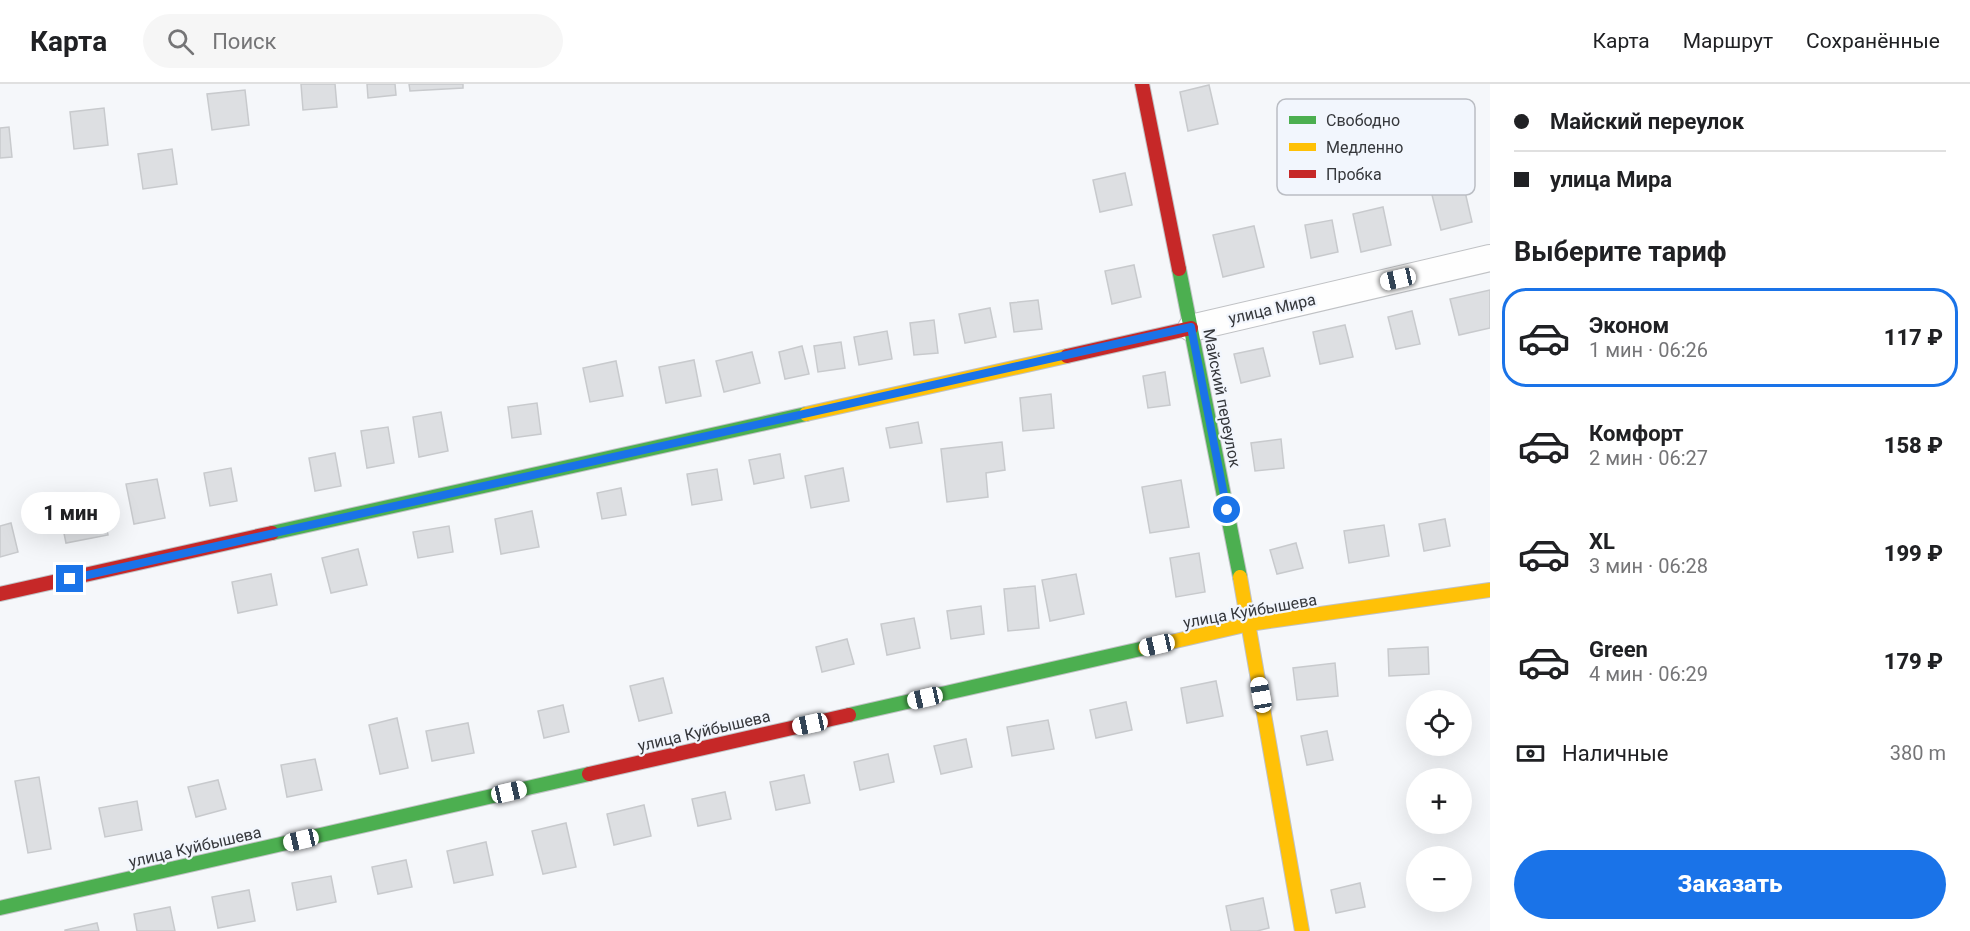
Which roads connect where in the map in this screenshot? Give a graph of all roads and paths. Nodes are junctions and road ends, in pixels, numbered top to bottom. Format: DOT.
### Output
graph roads {
  1 [pos="1142,84"];
  2 [pos="1490,258"];
  3 [pos="1191,327"];
  4 [pos="1490,590"];
  5 [pos="0,594"];
  6 [pos="1249,624"];
  7 [pos="0,908"];
  8 [pos="1302,931"];
  1 -- 3 [label="street, Майский переулок"];
  2 -- 3 [label="street, улица Мира"];
  3 -- 5 [label="street, улица Мира"];
  3 -- 6 [label="street, Майский переулок"];
  4 -- 6 [label="street, улица Куйбышева"];
  6 -- 7 [label="street, улица Куйбышева"];
  6 -- 8 [label="street, Майский переулок"];
}
